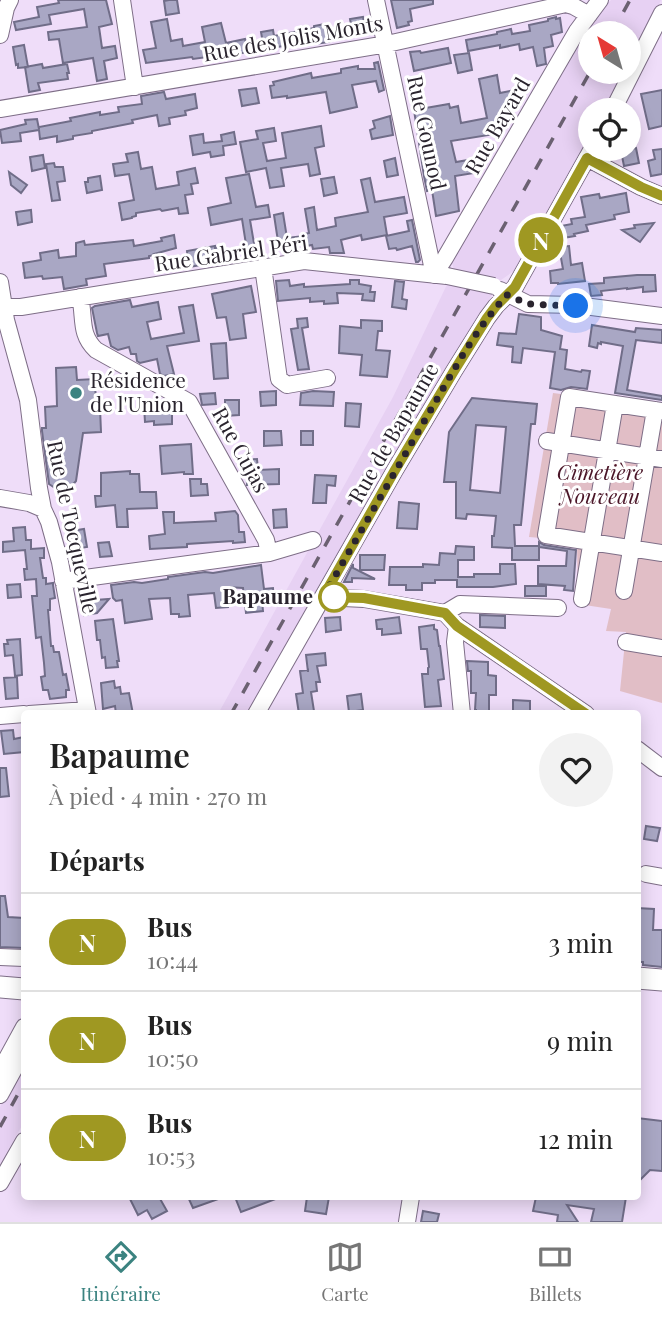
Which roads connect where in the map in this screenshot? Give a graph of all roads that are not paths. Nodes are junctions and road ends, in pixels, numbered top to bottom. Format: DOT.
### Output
graph roads {
  1 [pos="10,0"];
  2 [pos="122,0"];
  3 [pos="376,0"];
  4 [pos="600,0"];
  5 [pos="662,13"];
  6 [pos="589,15"];
  7 [pos="0,35"];
  8 [pos="387,44"];
  9 [pos="135,86"];
  10 [pos="619,98"];
  11 [pos="0,109"];
  12 [pos="586,161"];
  13 [pos="602,161"];
  14 [pos="662,196"];
  15 [pos="263,267"];
  16 [pos="441,275"];
  17 [pos="0,282"];
  18 [pos="500,290"];
  19 [pos="80,297"];
  20 [pos="2,307"];
  21 [pos="662,316"];
  22 [pos="327,378"];
  23 [pos="615,404"];
  24 [pos="659,410"];
  25 [pos="554,442"];
  26 [pos="607,450"];
  27 [pos="655,458"];
  28 [pos="0,498"];
  29 [pos="43,509"];
  30 [pos="313,540"];
  31 [pos="592,542"];
  32 [pos="632,548"];
  33 [pos="269,553"];
  34 [pos="662,554"];
  35 [pos="63,581"];
  36 [pos="625,591"];
  37 [pos="323,597"];
  38 [pos="582,599"];
  39 [pos="558,608"];
  40 [pos="445,613"];
  41 [pos="457,626"];
  42 [pos="626,642"];
  43 [pos="662,648"];
  44 [pos="87,710"];
  45 [pos="258,710"];
  46 [pos="462,710"];
  47 [pos="580,710"];
  48 [pos="21,714"];
  49 [pos="0,716"];
  50 [pos="641,752"];
  51 [pos="662,768"];
  52 [pos="0,957"];
  53 [pos="21,958"];
  54 [pos="0,977"];
  55 [pos="21,978"];
  56 [pos="641,978"];
  57 [pos="662,980"];
  58 [pos="0,987"];
  59 [pos="641,988"];
  60 [pos="21,989"];
  61 [pos="662,989"];
  62 [pos="21,1032"];
  63 [pos="21,1056"];
  64 [pos="0,1070"];
  65 [pos="0,1095"];
  66 [pos="21,1146"];
  67 [pos="0,1183"];
  68 [pos="411,1200"];
  69 [pos="407,1222"];
  1 -- 7 [label="street"];
  2 -- 9 [label="street"];
  3 -- 8 [label="street, Rue Gounod"];
  4 -- 6 [label="street, Rue Bayard"];
  5 -- 10 [label="street"];
  6 -- 8 [label="street, Rue des Jolis Monts"];
  6 -- 16 [label="street, Rue Bayard"];
  8 -- 9 [label="street, Rue des Jolis Monts"];
  8 -- 16 [label="street, Rue Gounod"];
  9 -- 11 [label="street, Rue des Jolis Monts"];
  12 -- 18 [label="street, Rue de Bapaume"];
  13 -- 14 [label="street"];
  15 -- 16 [label="street, Rue Gabriel Péri"];
  15 -- 19 [label="street, Rue Gabriel Péri"];
  15 -- 22 [label="street"];
  16 -- 18 [label="street, Rue Gabriel Péri, bridge"];
  17 -- 20 [label="street, Rue de Tocqueville"];
  18 -- 21 [label="street, Rue Gabriel Péri"];
  18 -- 37 [label="street, Rue de Bapaume"];
  19 -- 20 [label="street, Rue Gabriel Péri"];
  19 -- 33 [label="street, Rue Cujas"];
  20 -- 29 [label="street, Rue de Tocqueville"];
  23 -- 24 [label="street"];
  23 -- 25 [label="street"];
  23 -- 26 [label="street"];
  24 -- 27 [label="street"];
  25 -- 26 [label="street"];
  25 -- 31 [label="street"];
  26 -- 27 [label="street"];
  26 -- 31 [label="street"];
  27 -- 32 [label="street"];
  28 -- 29 [label="street"];
  29 -- 35 [label="street, Rue de Tocqueville"];
  30 -- 33 [label="street"];
  31 -- 32 [label="street"];
  31 -- 38 [label="street"];
  32 -- 34 [label="street"];
  32 -- 36 [label="street"];
  33 -- 35 [label="street"];
  35 -- 44 [label="street, Rue de Tocqueville"];
  37 -- 40 [label="street"];
  37 -- 45 [label="street, Rue de Bapaume"];
  39 -- 40 [label="street"];
  40 -- 41 [label="street"];
  41 -- 46 [label="street"];
  41 -- 47 [label="street"];
  42 -- 43 [label="street"];
  48 -- 49 [label="street"];
  50 -- 51 [label="street"];
  52 -- 53 [label="street"];
  54 -- 55 [label="main road"];
  56 -- 57 [label="main road"];
  58 -- 60 [label="main road"];
  59 -- 61 [label="main road"];
  62 -- 64 [label="street"];
  63 -- 65 [label="street"];
  66 -- 67 [label="street"];
  68 -- 69 [label="street"];
}
